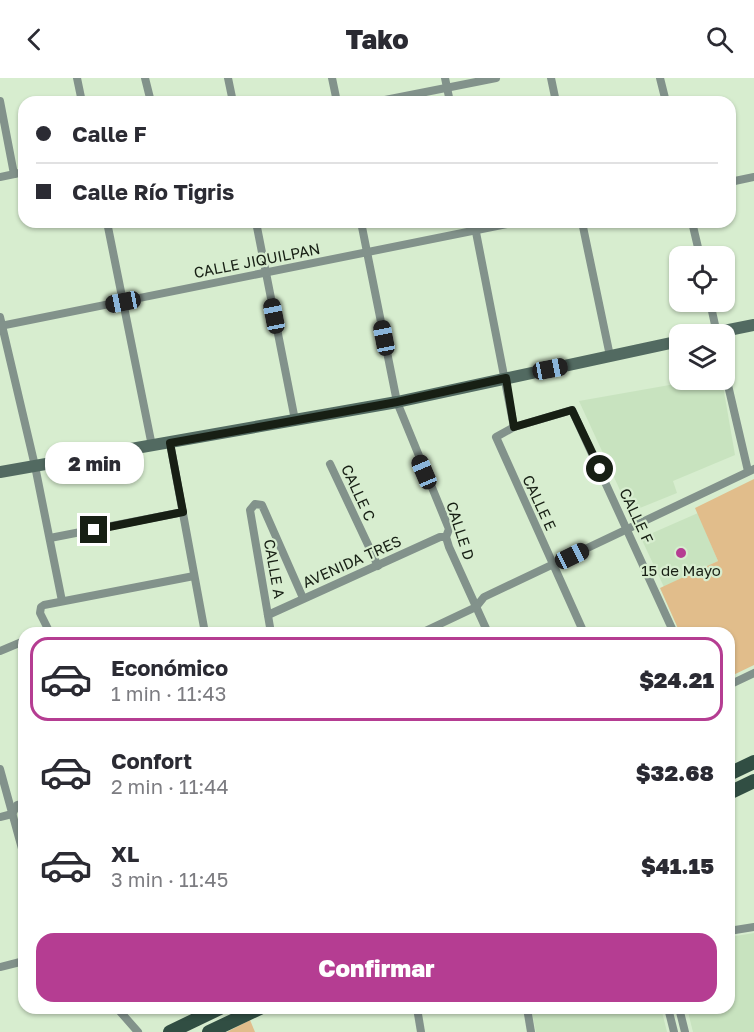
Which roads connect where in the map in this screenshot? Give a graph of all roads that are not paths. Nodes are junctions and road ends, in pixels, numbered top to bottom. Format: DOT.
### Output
graph roads {
  1 [pos="78,78"];
  2 [pos="146,78"];
  3 [pos="228,78"];
  4 [pos="332,78"];
  5 [pos="445,78"];
  6 [pos="496,78"];
  7 [pos="551,78"];
  8 [pos="660,78"];
  9 [pos="447,88"];
  10 [pos="81,96"];
  11 [pos="150,96"];
  12 [pos="232,96"];
  13 [pos="336,96"];
  14 [pos="406,96"];
  15 [pos="449,96"];
  16 [pos="555,96"];
  17 [pos="664,96"];
  18 [pos="0,101"];
  19 [pos="18,173"];
  20 [pos="14,174"];
  21 [pos="0,177"];
  22 [pos="754,177"];
  23 [pos="736,181"];
  24 [pos="108,228"];
  25 [pos="257,228"];
  26 [pos="362,228"];
  27 [pos="467,228"];
  28 [pos="475,228"];
  29 [pos="583,228"];
  30 [pos="693,228"];
  31 [pos="698,246"];
  32 [pos="367,253"];
  33 [pos="266,274"];
  34 [pos="123,302"];
  35 [pos="1,323"];
  36 [pos="754,325"];
  37 [pos="735,329"];
  38 [pos="669,343"];
  39 [pos="610,356"];
  40 [pos="506,378"];
  41 [pos="730,390"];
  42 [pos="397,402"];
  43 [pos="295,420"];
  44 [pos="514,427"];
  45 [pos="170,443"];
  46 [pos="152,446"];
  47 [pos="330,464"];
  48 [pos="35,466"];
  49 [pos="751,470"];
  50 [pos="0,472"];
  51 [pos="183,512"];
  52 [pos="628,529"];
  53 [pos="446,537"];
  54 [pos="50,538"];
  55 [pos="378,566"];
  56 [pos="554,566"];
  57 [pos="194,576"];
  58 [pos="303,598"];
  59 [pos="62,602"];
  60 [pos="476,607"];
  61 [pos="268,615"];
  62 [pos="45,627"];
  63 [pos="204,627"];
  64 [pos="270,627"];
  65 [pos="434,627"];
  66 [pos="485,627"];
  67 [pos="581,627"];
  68 [pos="671,627"];
  69 [pos="18,643"];
  70 [pos="0,651"];
  71 [pos="753,676"];
  72 [pos="735,683"];
  73 [pos="754,762"];
  74 [pos="0,769"];
  75 [pos="735,771"];
  76 [pos="754,782"];
  77 [pos="735,790"];
  78 [pos="18,805"];
  79 [pos="12,814"];
  80 [pos="0,817"];
  81 [pos="18,835"];
  82 [pos="754,927"];
  83 [pos="735,930"];
  84 [pos="18,962"];
  85 [pos="0,967"];
  86 [pos="122,1014"];
  87 [pos="208,1014"];
  88 [pos="220,1014"];
  89 [pos="247,1014"];
  90 [pos="418,1014"];
  91 [pos="528,1014"];
  92 [pos="670,1014"];
  93 [pos="680,1014"];
  94 [pos="212,1030"];
  95 [pos="138,1032"];
  96 [pos="170,1032"];
  97 [pos="421,1032"];
  98 [pos="531,1032"];
  99 [pos="674,1032"];
  100 [pos="685,1032"];
  1 -- 10 [label="street"];
  2 -- 11 [label="street"];
  3 -- 12 [label="street"];
  4 -- 13 [label="street"];
  5 -- 9 [label="street"];
  6 -- 9 [label="street"];
  7 -- 16 [label="street"];
  8 -- 17 [label="street"];
  9 -- 14 [label="street"];
  9 -- 15 [label="street"];
  18 -- 20 [label="street"];
  19 -- 20 [label="street"];
  20 -- 21 [label="street"];
  22 -- 23 [label="street"];
  24 -- 34 [label="street"];
  25 -- 33 [label="street"];
  26 -- 32 [label="street, CALLE D"];
  27 -- 32 [label="street, CALLE JIQUILPAN"];
  28 -- 40 [label="street"];
  29 -- 39 [label="street"];
  30 -- 31 [label="street"];
  32 -- 33 [label="street, CALLE JIQUILPAN"];
  32 -- 42 [label="street, CALLE D"];
  33 -- 34 [label="street, CALLE JIQUILPAN"];
  33 -- 43 [label="street"];
  34 -- 35 [label="street, CALLE JIQUILPAN"];
  34 -- 46 [label="street"];
  35 -- 48 [label="street"];
  36 -- 37 [label="main road"];
  38 -- 39 [label="main road"];
  39 -- 40 [label="main road"];
  40 -- 42 [label="main road"];
  40 -- 44 [label="street"];
  41 -- 49 [label="street"];
  42 -- 43 [label="main road"];
  42 -- 53 [label="street, CALLE D"];
  43 -- 45 [label="main road"];
  44 -- 52 [label="street, CALLE F"];
  44 -- 56 [label="street, CALLE E"];
  45 -- 46 [label="main road"];
  45 -- 51 [label="street"];
  46 -- 48 [label="main road"];
  47 -- 55 [label="street, CALLE C"];
  48 -- 50 [label="main road"];
  48 -- 54 [label="street"];
  49 -- 52 [label="street"];
  51 -- 54 [label="street"];
  51 -- 57 [label="street"];
  52 -- 56 [label="street"];
  52 -- 68 [label="street, CALLE F"];
  53 -- 55 [label="street, AVENIDA TRES"];
  53 -- 60 [label="street, CALLE D"];
  54 -- 59 [label="street"];
  55 -- 58 [label="street, AVENIDA TRES"];
  56 -- 60 [label="street"];
  56 -- 67 [label="street, CALLE E"];
  57 -- 59 [label="street"];
  57 -- 63 [label="street"];
  58 -- 61 [label="street, AVENIDA TRES"];
  58 -- 61 [label="street, CALLE A"];
  59 -- 62 [label="street"];
  60 -- 65 [label="street"];
  60 -- 66 [label="street, CALLE D"];
  61 -- 64 [label="street, CALLE A"];
  69 -- 70 [label="street"];
  71 -- 72 [label="street"];
  73 -- 75 [label="main road"];
  74 -- 79 [label="street"];
  76 -- 77 [label="main road"];
  78 -- 79 [label="street"];
  79 -- 80 [label="street"];
  79 -- 81 [label="street"];
  82 -- 83 [label="street"];
  84 -- 85 [label="street"];
  86 -- 95 [label="street"];
  87 -- 96 [label="main road"];
  88 -- 94 [label="main road"];
  89 -- 94 [label="main road"];
  90 -- 97 [label="street"];
  91 -- 98 [label="street"];
  92 -- 99 [label="street"];
  93 -- 100 [label="street"];
}
